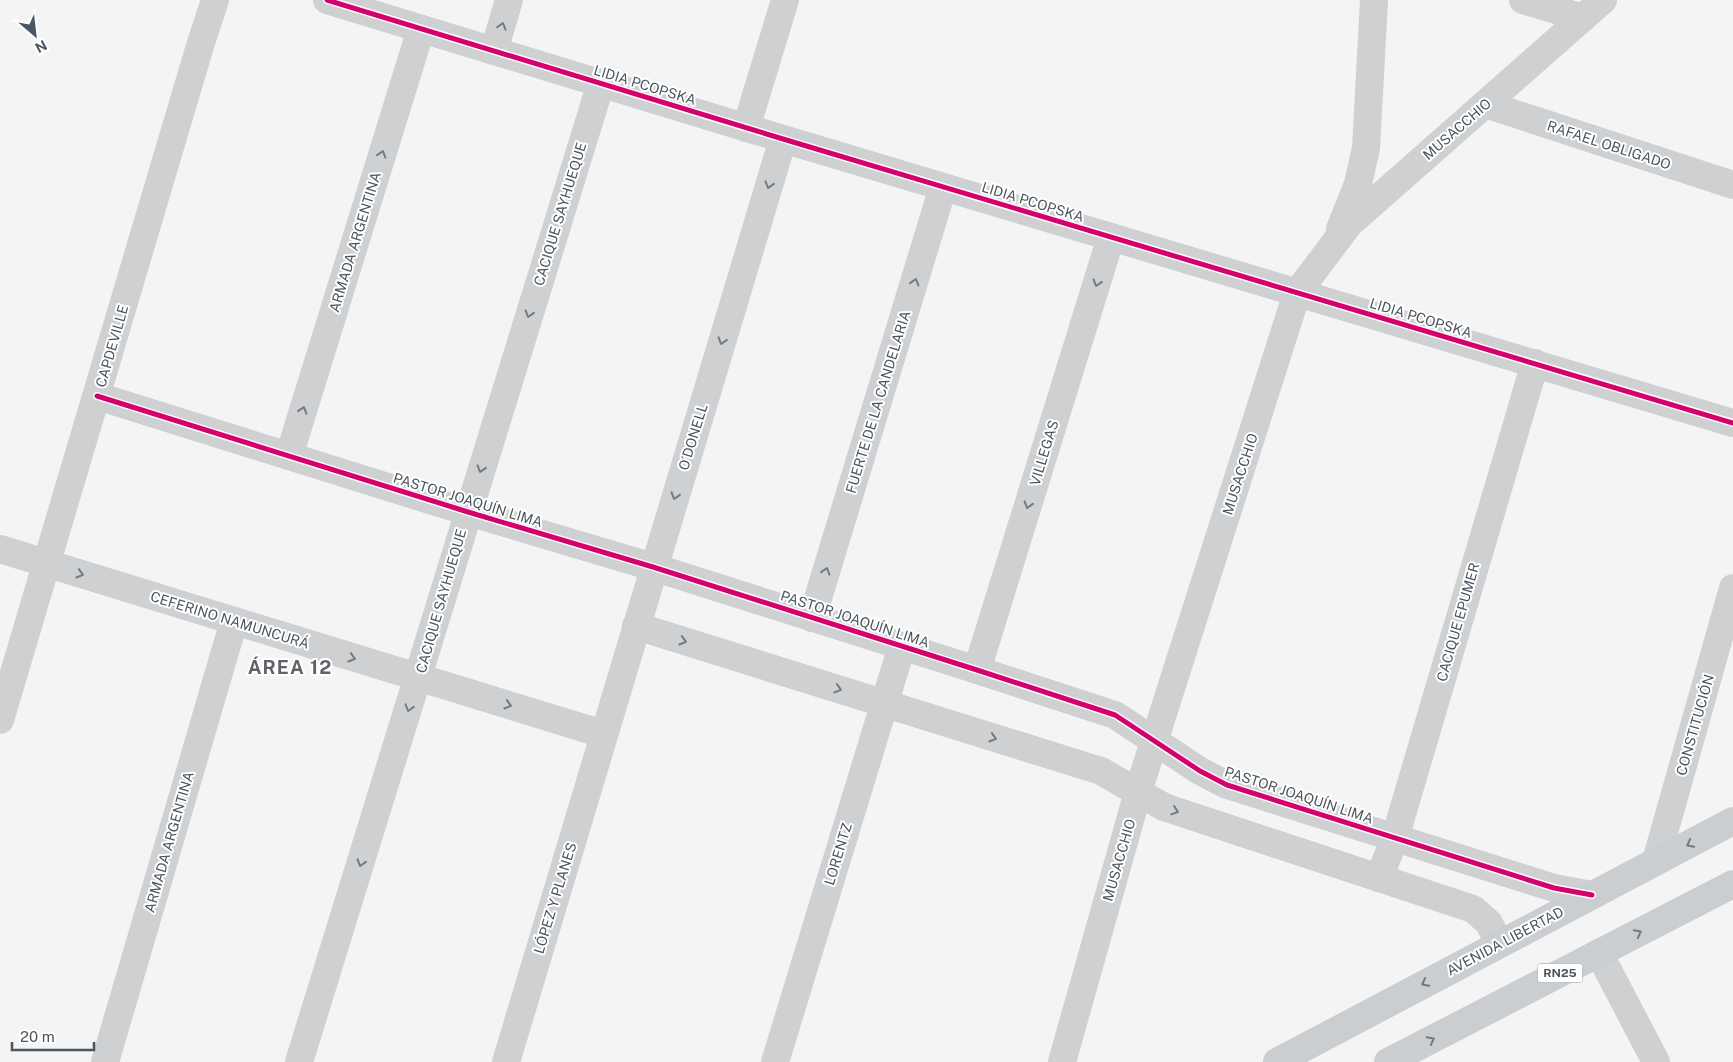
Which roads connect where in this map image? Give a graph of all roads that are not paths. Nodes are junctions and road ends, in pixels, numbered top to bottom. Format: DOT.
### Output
graph roads {
  1 [pos="215,0"];
  2 [pos="327,0"];
  3 [pos="509,0"];
  4 [pos="785,0"];
  5 [pos="1374,0"];
  6 [pos="1523,0"];
  7 [pos="1603,0"];
  8 [pos="1583,18"];
  9 [pos="421,29"];
  10 [pos="494,51"];
  11 [pos="601,83"];
  12 [pos="1485,104"];
  13 [pos="746,128"];
  14 [pos="783,139"];
  15 [pos="1733,185"];
  16 [pos="944,187"];
  17 [pos="1111,237"];
  18 [pos="1335,243"];
  19 [pos="1297,293"];
  20 [pos="1534,364"];
  21 [pos="97,396"];
  22 [pos="1733,423"];
  23 [pos="289,456"];
  24 [pos="468,512"];
  25 [pos="0,549"];
  26 [pos="47,564"];
  27 [pos="654,567"];
  28 [pos="1733,588"];
  29 [pos="812,618"];
  30 [pos="234,621"];
  31 [pos="636,626"];
  32 [pos="902,646"];
  33 [pos="976,670"];
  34 [pos="419,678"];
  35 [pos="885,704"];
  36 [pos="0,720"];
  37 [pos="603,734"];
  38 [pos="1155,741"];
  39 [pos="1138,792"];
  40 [pos="1733,821"];
  41 [pos="1395,838"];
  42 [pos="1656,862"];
  43 [pos="1379,878"];
  44 [pos="1733,884"];
  45 [pos="1592,895"];
  46 [pos="1499,944"];
  47 [pos="1599,953"];
  48 [pos="105,1062"];
  49 [pos="299,1062"];
  50 [pos="506,1062"];
  51 [pos="774,1062"];
  52 [pos="1062,1062"];
  53 [pos="1277,1062"];
  54 [pos="1388,1062"];
  55 [pos="1656,1062"];
  1 -- 21 [label="street, CAPDEVILLE"];
  2 -- 9 [label="street, LIDIA PCOPSKA"];
  10 -- 3 [label="street, one-way"];
  4 -- 13 [label="street"];
  5 -- 18 [label="street"];
  6 -- 8 [label="street"];
  7 -- 8 [label="street, MUSACCHIO"];
  8 -- 12 [label="street, MUSACCHIO"];
  9 -- 10 [label="street, LIDIA PCOPSKA"];
  23 -- 9 [label="street, ARMADA ARGENTINA, one-way"];
  10 -- 11 [label="street, LIDIA PCOPSKA"];
  11 -- 13 [label="street, LIDIA PCOPSKA"];
  11 -- 24 [label="street, CACIQUE SAYHUEQUE, one-way"];
  12 -- 15 [label="street, RAFAEL OBLIGADO"];
  12 -- 18 [label="street, MUSACCHIO"];
  13 -- 14 [label="street, LIDIA PCOPSKA"];
  14 -- 16 [label="street, LIDIA PCOPSKA"];
  14 -- 27 [label="street, O´DONELL, one-way"];
  16 -- 17 [label="street, LIDIA PCOPSKA"];
  29 -- 16 [label="street, FUERTE DE LA CANDELARIA, one-way"];
  17 -- 19 [label="street, LIDIA PCOPSKA"];
  17 -- 33 [label="street, VILLEGAS, one-way"];
  18 -- 19 [label="street, MUSACCHIO"];
  19 -- 20 [label="street, LIDIA PCOPSKA"];
  19 -- 38 [label="street, MUSACCHIO"];
  20 -- 22 [label="street, LIDIA PCOPSKA"];
  20 -- 41 [label="street, CACIQUE EPUMER"];
  21 -- 23 [label="street, PASTOR JOAQUÍN LIMA"];
  21 -- 26 [label="street, CAPDEVILLE"];
  23 -- 24 [label="street, PASTOR JOAQUÍN LIMA"];
  24 -- 27 [label="street, PASTOR JOAQUÍN LIMA"];
  24 -- 34 [label="street, CACIQUE SAYHUEQUE"];
  25 -- 26 [label="street, CEFERINO NAMUNCURÁ"];
  26 -- 30 [label="street, CEFERINO NAMUNCURÁ, one-way"];
  26 -- 36 [label="street, CAPDEVILLE"];
  27 -- 29 [label="street, PASTOR JOAQUÍN LIMA"];
  27 -- 31 [label="street, O´DONELL"];
  28 -- 42 [label="street, CONSTITUCIÓN"];
  29 -- 32 [label="street, PASTOR JOAQUÍN LIMA"];
  30 -- 34 [label="street, CEFERINO NAMUNCURÁ, one-way"];
  30 -- 48 [label="street, ARMADA ARGENTINA"];
  31 -- 35 [label="street, one-way"];
  31 -- 37 [label="street, O´DONELL"];
  32 -- 33 [label="street, PASTOR JOAQUÍN LIMA"];
  32 -- 35 [label="street, LORENTZ"];
  33 -- 38 [label="street, PASTOR JOAQUÍN LIMA"];
  34 -- 37 [label="street, CEFERINO NAMUNCURÁ, one-way"];
  34 -- 49 [label="street, CACIQUE SAYHUEQUE, one-way"];
  35 -- 39 [label="street, one-way"];
  35 -- 51 [label="street, LORENTZ"];
  37 -- 50 [label="street, LÓPEZ Y PLANES"];
  38 -- 39 [label="street, MUSACCHIO"];
  38 -- 41 [label="street, PASTOR JOAQUÍN LIMA"];
  39 -- 43 [label="street, one-way"];
  39 -- 52 [label="street, MUSACCHIO"];
  40 -- 42 [label="main road, AVENIDA LIBERTAD, one-way"];
  41 -- 43 [label="street, CACIQUE EPUMER"];
  41 -- 45 [label="street, PASTOR JOAQUÍN LIMA"];
  42 -- 45 [label="main road, AVENIDA LIBERTAD"];
  43 -- 46 [label="street"];
  47 -- 44 [label="main road, RN25, one-way"];
  45 -- 46 [label="main road, AVENIDA LIBERTAD"];
  46 -- 53 [label="main road, AVENIDA LIBERTAD, one-way"];
  54 -- 47 [label="main road, RN25, one-way"];
  47 -- 55 [label="street"];
}
